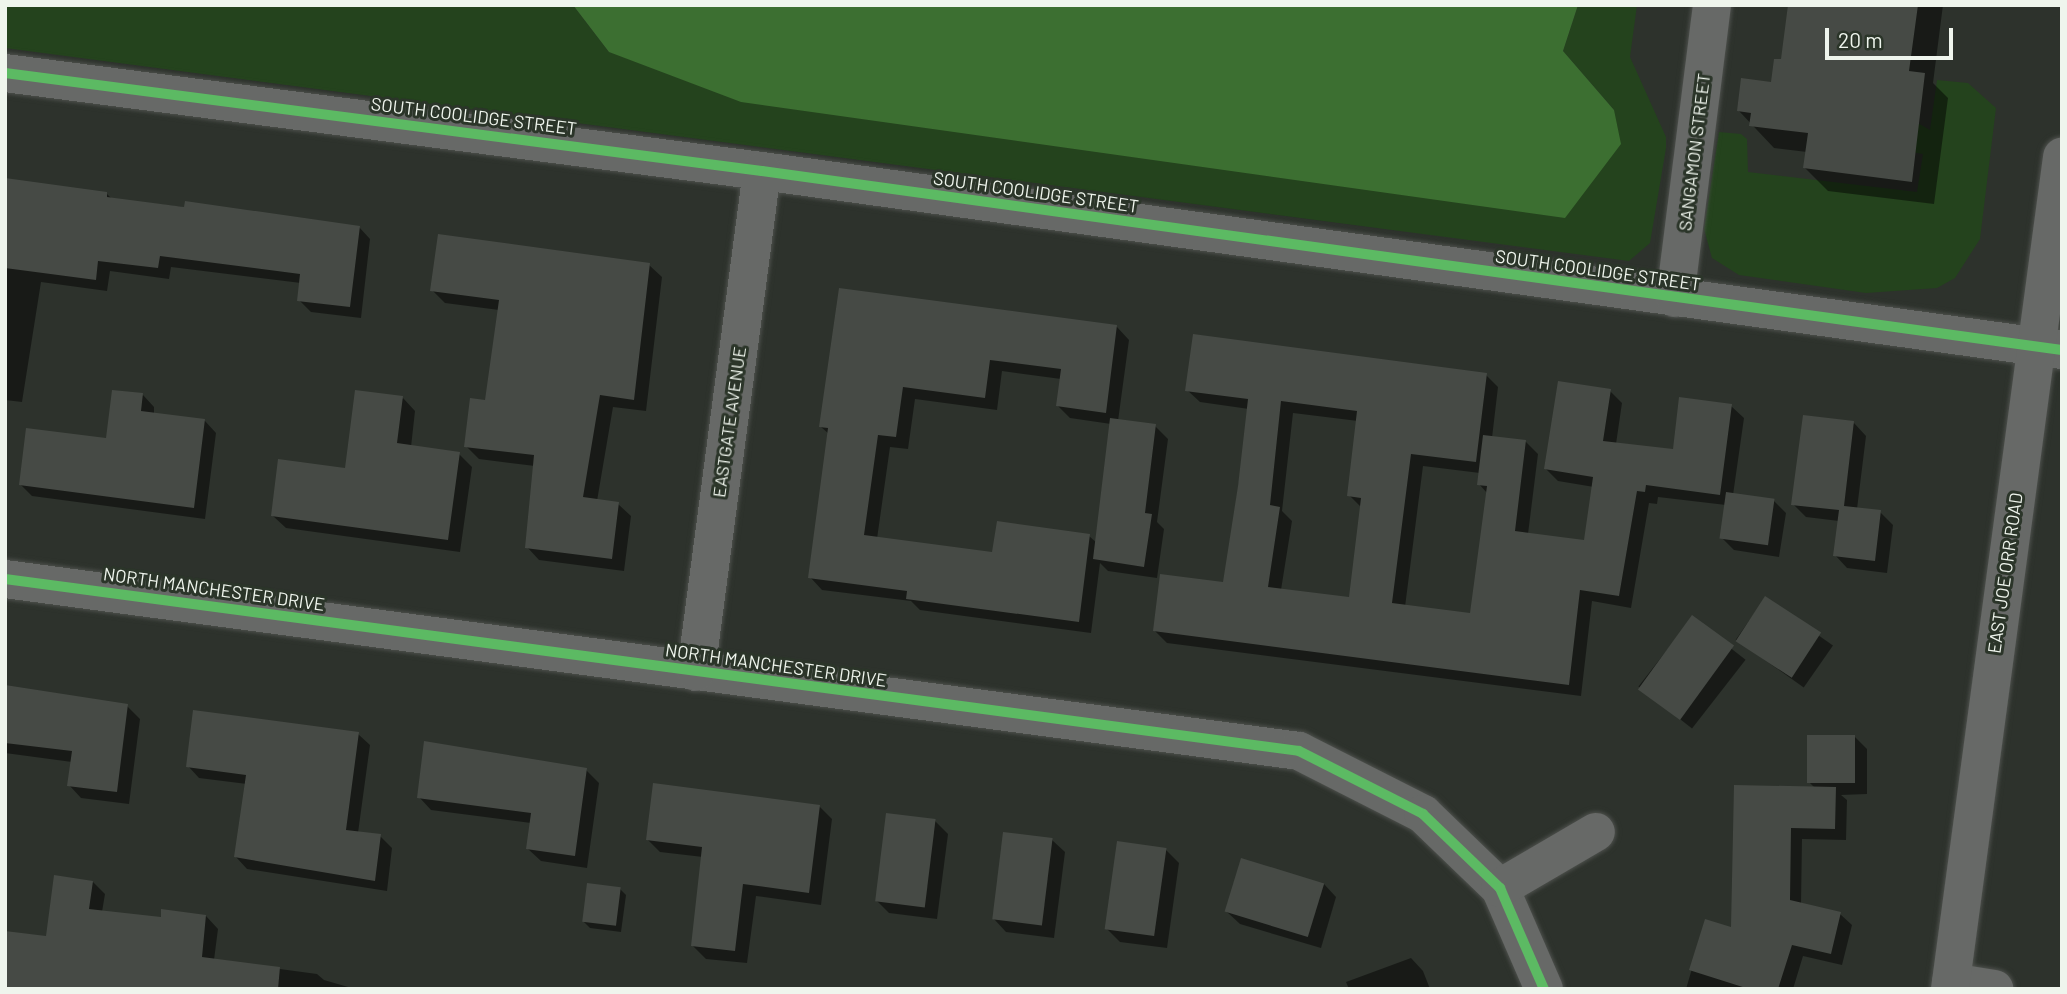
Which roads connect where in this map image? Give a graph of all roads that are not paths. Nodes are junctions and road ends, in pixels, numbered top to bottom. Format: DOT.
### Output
graph roads {
  1 [pos="1712,5"];
  2 [pos="5,73"];
  3 [pos="2062,157"];
  4 [pos="762,171"];
  5 [pos="1675,298"];
  6 [pos="2049,348"];
  7 [pos="5,579"];
  8 [pos="695,673"];
  9 [pos="1596,832"];
  10 [pos="1500,888"];
  11 [pos="1951,985"];
  12 [pos="1544,989"];
  13 [pos="1994,989"];
  1 -- 5 [label="street, SANGAMON STREET"];
  2 -- 4 [label="street, SOUTH COOLIDGE STREET"];
  3 -- 6 [label="street, EAST JOE ORR ROAD"];
  4 -- 5 [label="street, SOUTH COOLIDGE STREET"];
  4 -- 8 [label="street, EASTGATE AVENUE"];
  5 -- 6 [label="street, SOUTH COOLIDGE STREET"];
  6 -- 11 [label="street, EAST JOE ORR ROAD"];
  7 -- 8 [label="street, NORTH MANCHESTER DRIVE"];
  8 -- 10 [label="street, NORTH MANCHESTER DRIVE"];
  9 -- 10 [label="street"];
  10 -- 12 [label="street"];
  11 -- 13 [label="street"];
}
